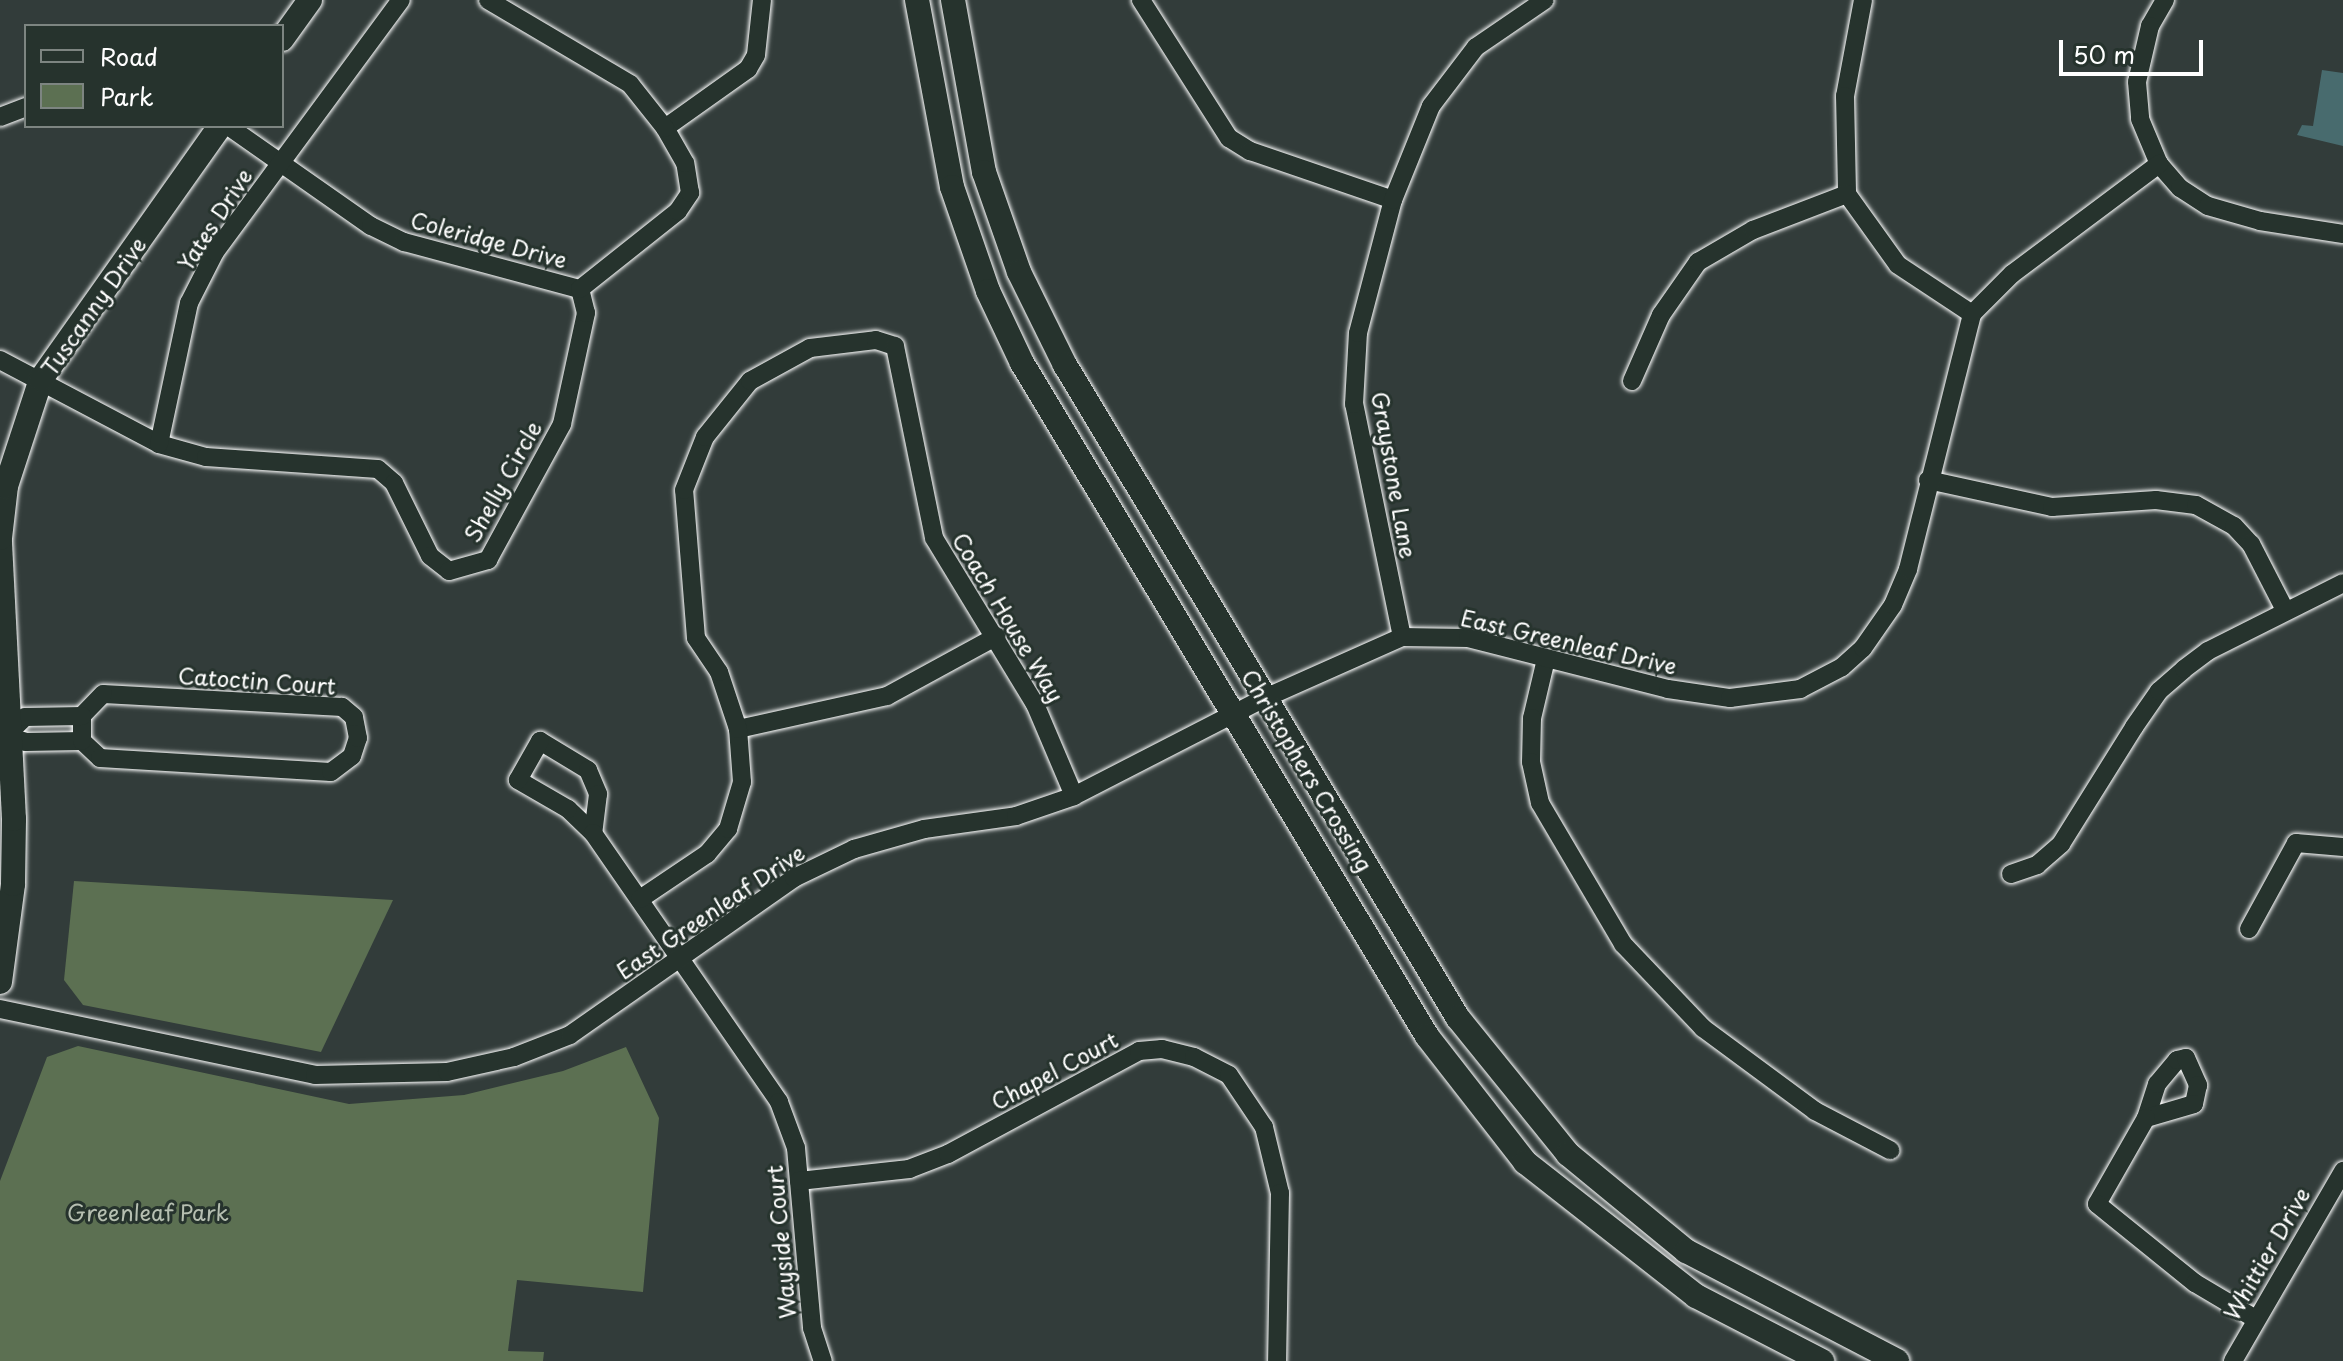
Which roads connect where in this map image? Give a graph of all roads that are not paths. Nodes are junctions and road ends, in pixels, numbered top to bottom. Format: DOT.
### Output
graph roads {
  1 [pos="310,0"];
  2 [pos="401,0"];
  3 [pos="488,0"];
  4 [pos="762,0"];
  5 [pos="917,0"];
  6 [pos="953,0"];
  7 [pos="1141,0"];
  8 [pos="1545,0"];
  9 [pos="1863,0"];
  10 [pos="2165,0"];
  11 [pos="284,36"];
  12 [pos="24,108"];
  13 [pos="0,117"];
  14 [pos="219,128"];
  15 [pos="231,128"];
  16 [pos="665,128"];
  17 [pos="280,162"];
  18 [pos="2159,164"];
  19 [pos="1847,194"];
  20 [pos="1393,200"];
  21 [pos="2343,234"];
  22 [pos="580,289"];
  23 [pos="1972,314"];
  24 [pos="0,360"];
  25 [pos="41,379"];
  26 [pos="1632,381"];
  27 [pos="159,444"];
  28 [pos="1928,480"];
  29 [pos="2343,583"];
  30 [pos="2285,610"];
  31 [pos="997,636"];
  32 [pos="1402,637"];
  33 [pos="1546,659"];
  34 [pos="1265,698"];
  35 [pos="82,716"];
  36 [pos="1234,716"];
  37 [pos="738,729"];
  38 [pos="4,734"];
  39 [pos="82,741"];
  40 [pos="1074,796"];
  41 [pos="593,833"];
  42 [pos="2343,847"];
  43 [pos="2011,874"];
  44 [pos="640,899"];
  45 [pos="2249,929"];
  46 [pos="682,957"];
  47 [pos="0,982"];
  48 [pos="0,1009"];
  49 [pos="2146,1118"];
  50 [pos="1890,1150"];
  51 [pos="2343,1171"];
  52 [pos="799,1181"];
  53 [pos="2254,1318"];
  54 [pos="823,1361"];
  55 [pos="1277,1361"];
  56 [pos="1822,1361"];
  57 [pos="1897,1361"];
  58 [pos="2233,1361"];
  1 -- 11 [label="street"];
  2 -- 17 [label="street"];
  3 -- 16 [label="street"];
  4 -- 16 [label="street"];
  5 -- 36 [label="street, Christophers Crossing"];
  6 -- 34 [label="street, Christophers Crossing"];
  7 -- 20 [label="street"];
  8 -- 20 [label="street, Graystone Lane"];
  9 -- 19 [label="street"];
  10 -- 18 [label="street"];
  12 -- 13 [label="street"];
  14 -- 25 [label="street, Tuscanny Drive"];
  15 -- 17 [label="street, Coleridge Drive"];
  16 -- 22 [label="street"];
  17 -- 22 [label="street, Coleridge Drive"];
  17 -- 27 [label="street, Yates Drive"];
  18 -- 21 [label="street"];
  18 -- 23 [label="street"];
  19 -- 23 [label="street"];
  19 -- 26 [label="street"];
  20 -- 32 [label="street, Graystone Lane"];
  22 -- 27 [label="street, Shelly Circle"];
  23 -- 28 [label="street, East Greenleaf Drive"];
  24 -- 25 [label="street, Shelly Circle"];
  25 -- 27 [label="street, Shelly Circle"];
  25 -- 38 [label="street, Tuscanny Drive"];
  28 -- 30 [label="street"];
  28 -- 33 [label="street, East Greenleaf Drive"];
  29 -- 30 [label="street"];
  30 -- 43 [label="street"];
  31 -- 37 [label="street"];
  31 -- 37 [label="street, Coach House Way"];
  31 -- 40 [label="street, Coach House Way"];
  32 -- 33 [label="street, East Greenleaf Drive"];
  32 -- 34 [label="street, East Greenleaf Drive"];
  33 -- 50 [label="street"];
  34 -- 36 [label="street, East Greenleaf Drive"];
  34 -- 57 [label="street, Christophers Crossing"];
  35 -- 38 [label="street"];
  35 -- 39 [label="street"];
  35 -- 39 [label="street, Catoctin Court"];
  36 -- 40 [label="street, East Greenleaf Drive"];
  36 -- 56 [label="street, Christophers Crossing"];
  37 -- 44 [label="street, Coach House Way"];
  38 -- 39 [label="street, Catoctin Court"];
  38 -- 47 [label="street, Tuscanny Drive"];
  40 -- 46 [label="street, East Greenleaf Drive"];
  41 -- 41 [label="street, Wayside Court"];
  41 -- 44 [label="street, Wayside Court"];
  42 -- 45 [label="street"];
  44 -- 46 [label="street, Wayside Court"];
  46 -- 48 [label="street, East Greenleaf Drive"];
  46 -- 52 [label="street, Wayside Court"];
  49 -- 53 [label="street"];
  51 -- 53 [label="street, Whittier Drive"];
  52 -- 54 [label="street, Wayside Court"];
  52 -- 55 [label="street, Chapel Court"];
  53 -- 58 [label="street, Whittier Drive"];
}
